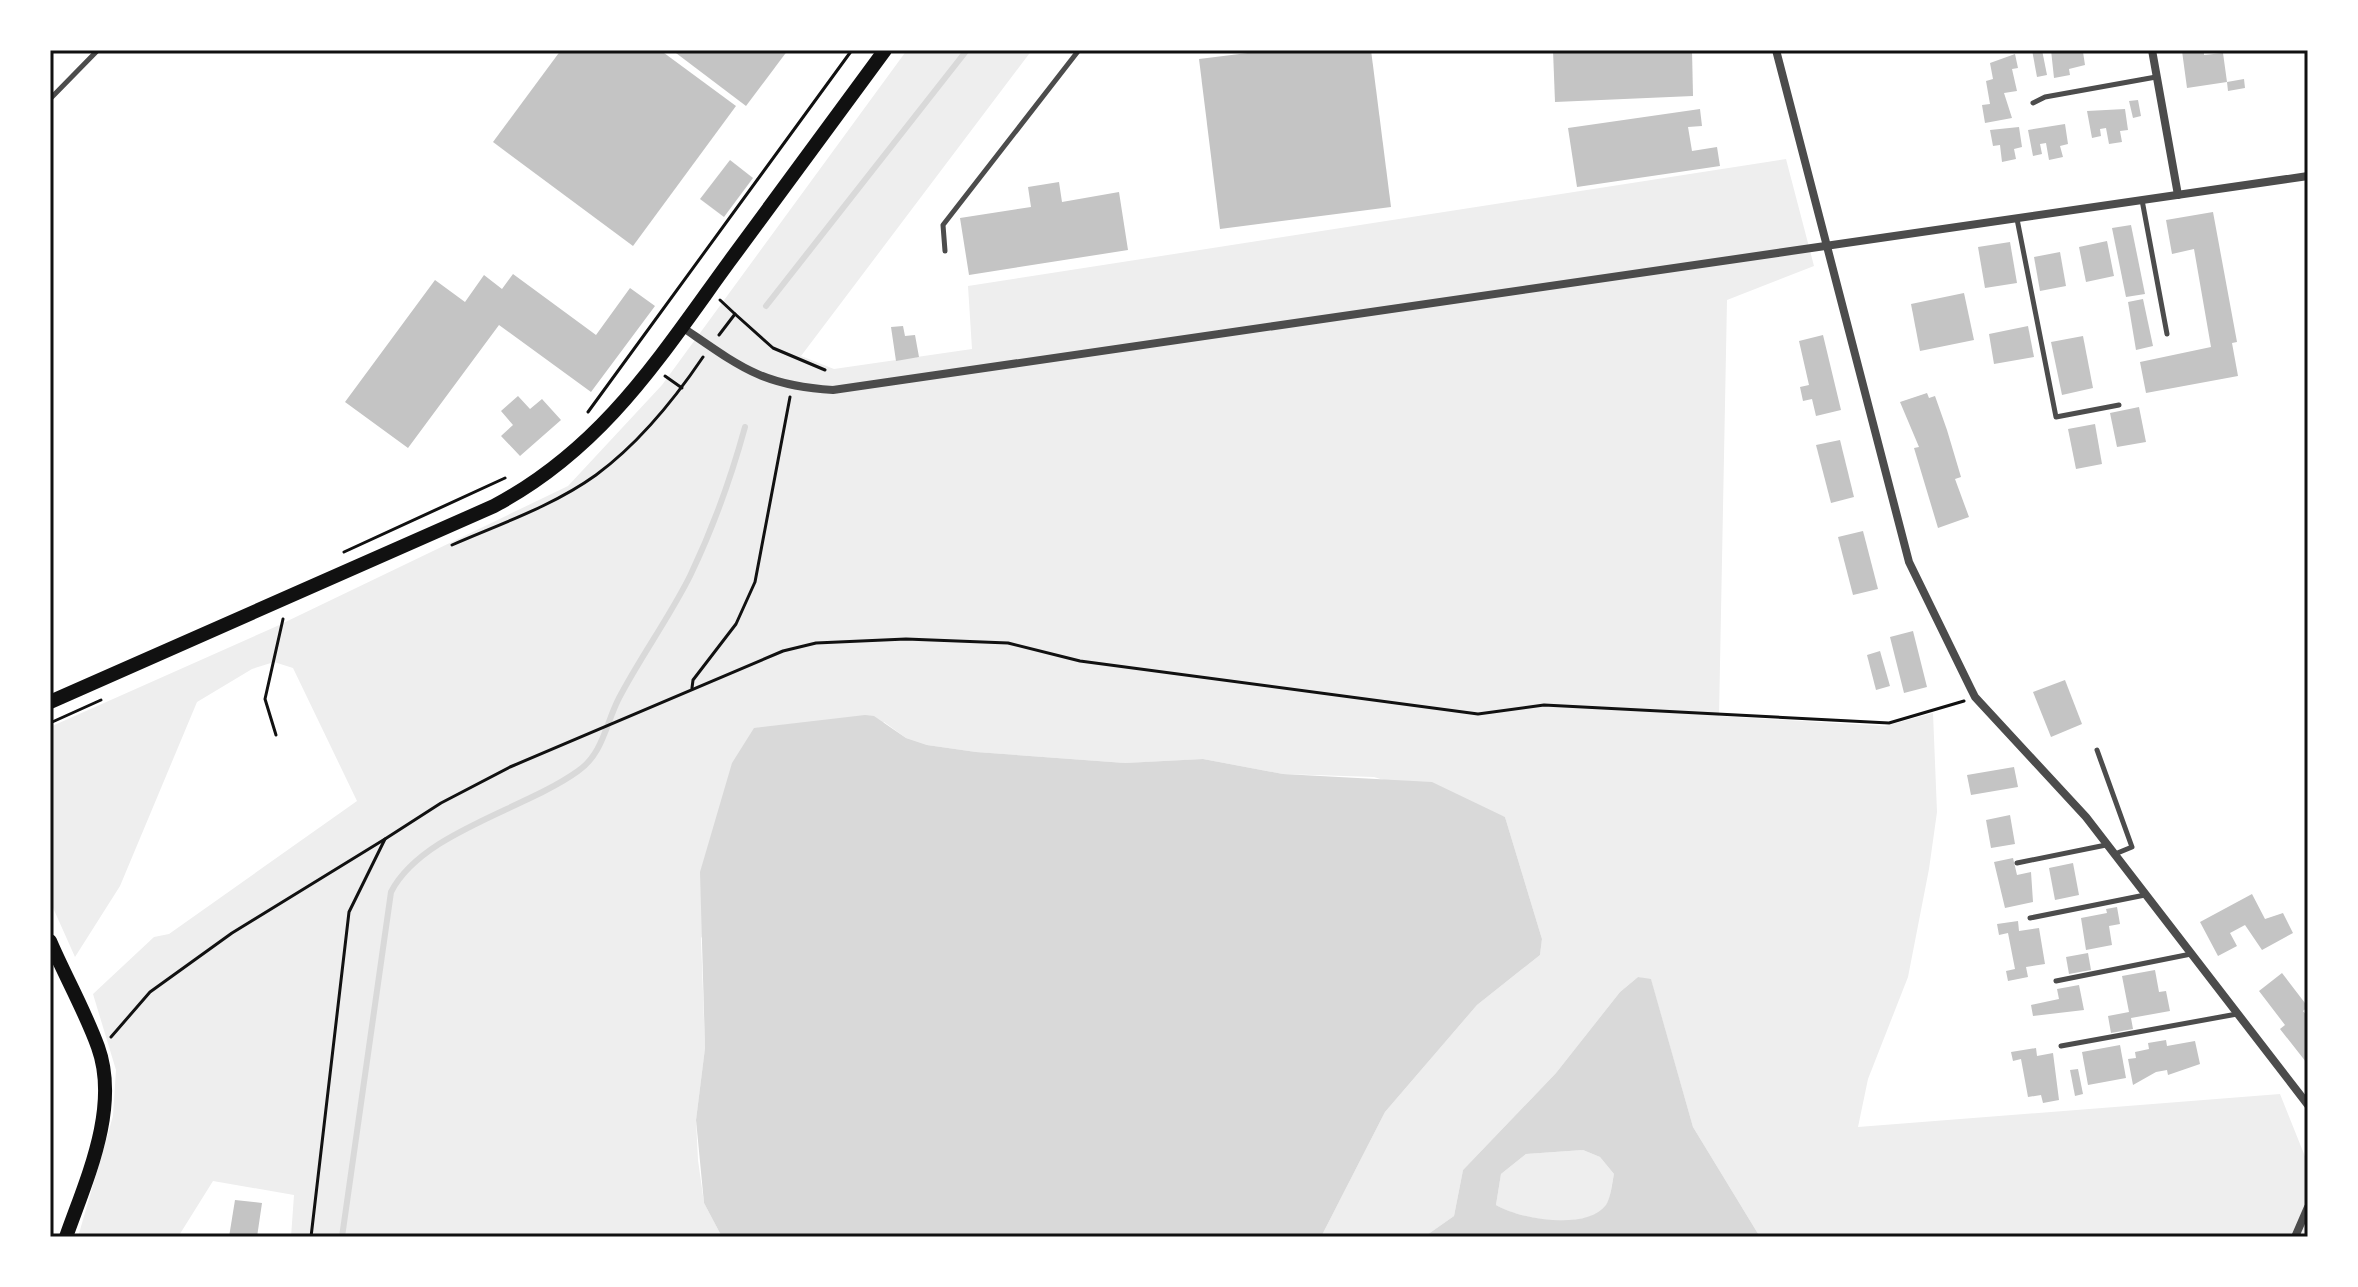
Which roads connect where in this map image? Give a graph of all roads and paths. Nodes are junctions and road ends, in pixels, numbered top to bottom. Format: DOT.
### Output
graph roads {
  1 [pos="98,50"];
  2 [pos="852,50"];
  3 [pos="885,50"];
  4 [pos="1079,50"];
  5 [pos="1776,50"];
  6 [pos="2152,50"];
  7 [pos="2157,77"];
  8 [pos="50,99"];
  9 [pos="2033,103"];
  10 [pos="2308,176"];
  11 [pos="2178,195"];
  12 [pos="2142,200"];
  13 [pos="2017,218"];
  14 [pos="1826,246"];
  15 [pos="945,251"];
  16 [pos="682,327"];
  17 [pos="2167,334"];
  18 [pos="710,347"];
  19 [pos="825,370"];
  20 [pos="792,388"];
  21 [pos="2119,405"];
  22 [pos="580,421"];
  23 [pos="511,475"];
  24 [pos="343,552"];
  25 [pos="283,619"];
  26 [pos="692,688"];
  27 [pos="1975,697"];
  28 [pos="50,702"];
  29 [pos="276,735"];
  30 [pos="2097,750"];
  31 [pos="385,839"];
  32 [pos="2107,844"];
  33 [pos="2114,854"];
  34 [pos="2017,863"];
  35 [pos="2145,895"];
  36 [pos="2030,918"];
  37 [pos="50,941"];
  38 [pos="2191,954"];
  39 [pos="2056,981"];
  40 [pos="2237,1014"];
  41 [pos="2061,1046"];
  42 [pos="99,1049"];
  43 [pos="2308,1105"];
  44 [pos="2308,1207"];
  45 [pos="66,1237"];
  46 [pos="311,1237"];
  47 [pos="2295,1237"];
  1 -- 8 [label="lane"];
  2 -- 22 [label="path"];
  3 -- 16 [label="main road"];
  4 -- 15 [label="lane"];
  5 -- 14 [label="street"];
  6 -- 7 [label="street"];
  7 -- 9 [label="lane"];
  7 -- 11 [label="street"];
  10 -- 11 [label="street"];
  11 -- 12 [label="street"];
  12 -- 13 [label="street"];
  12 -- 17 [label="lane"];
  13 -- 14 [label="street"];
  13 -- 21 [label="lane"];
  14 -- 20 [label="street"];
  14 -- 27 [label="street"];
  16 -- 18 [label="street"];
  16 -- 28 [label="main road"];
  18 -- 19 [label="path"];
  18 -- 20 [label="street"];
  20 -- 26 [label="path"];
  23 -- 24 [label="path"];
  25 -- 29 [label="path"];
  26 -- 27 [label="path"];
  26 -- 31 [label="path"];
  27 -- 32 [label="street"];
  30 -- 33 [label="lane"];
  31 -- 42 [label="path"];
  31 -- 46 [label="path"];
  32 -- 33 [label="street"];
  32 -- 34 [label="lane"];
  33 -- 35 [label="street"];
  35 -- 36 [label="lane"];
  35 -- 38 [label="street"];
  37 -- 42 [label="main road"];
  38 -- 39 [label="lane"];
  38 -- 40 [label="street"];
  40 -- 41 [label="lane"];
  40 -- 43 [label="street"];
  42 -- 45 [label="main road"];
  44 -- 47 [label="street"];
}
